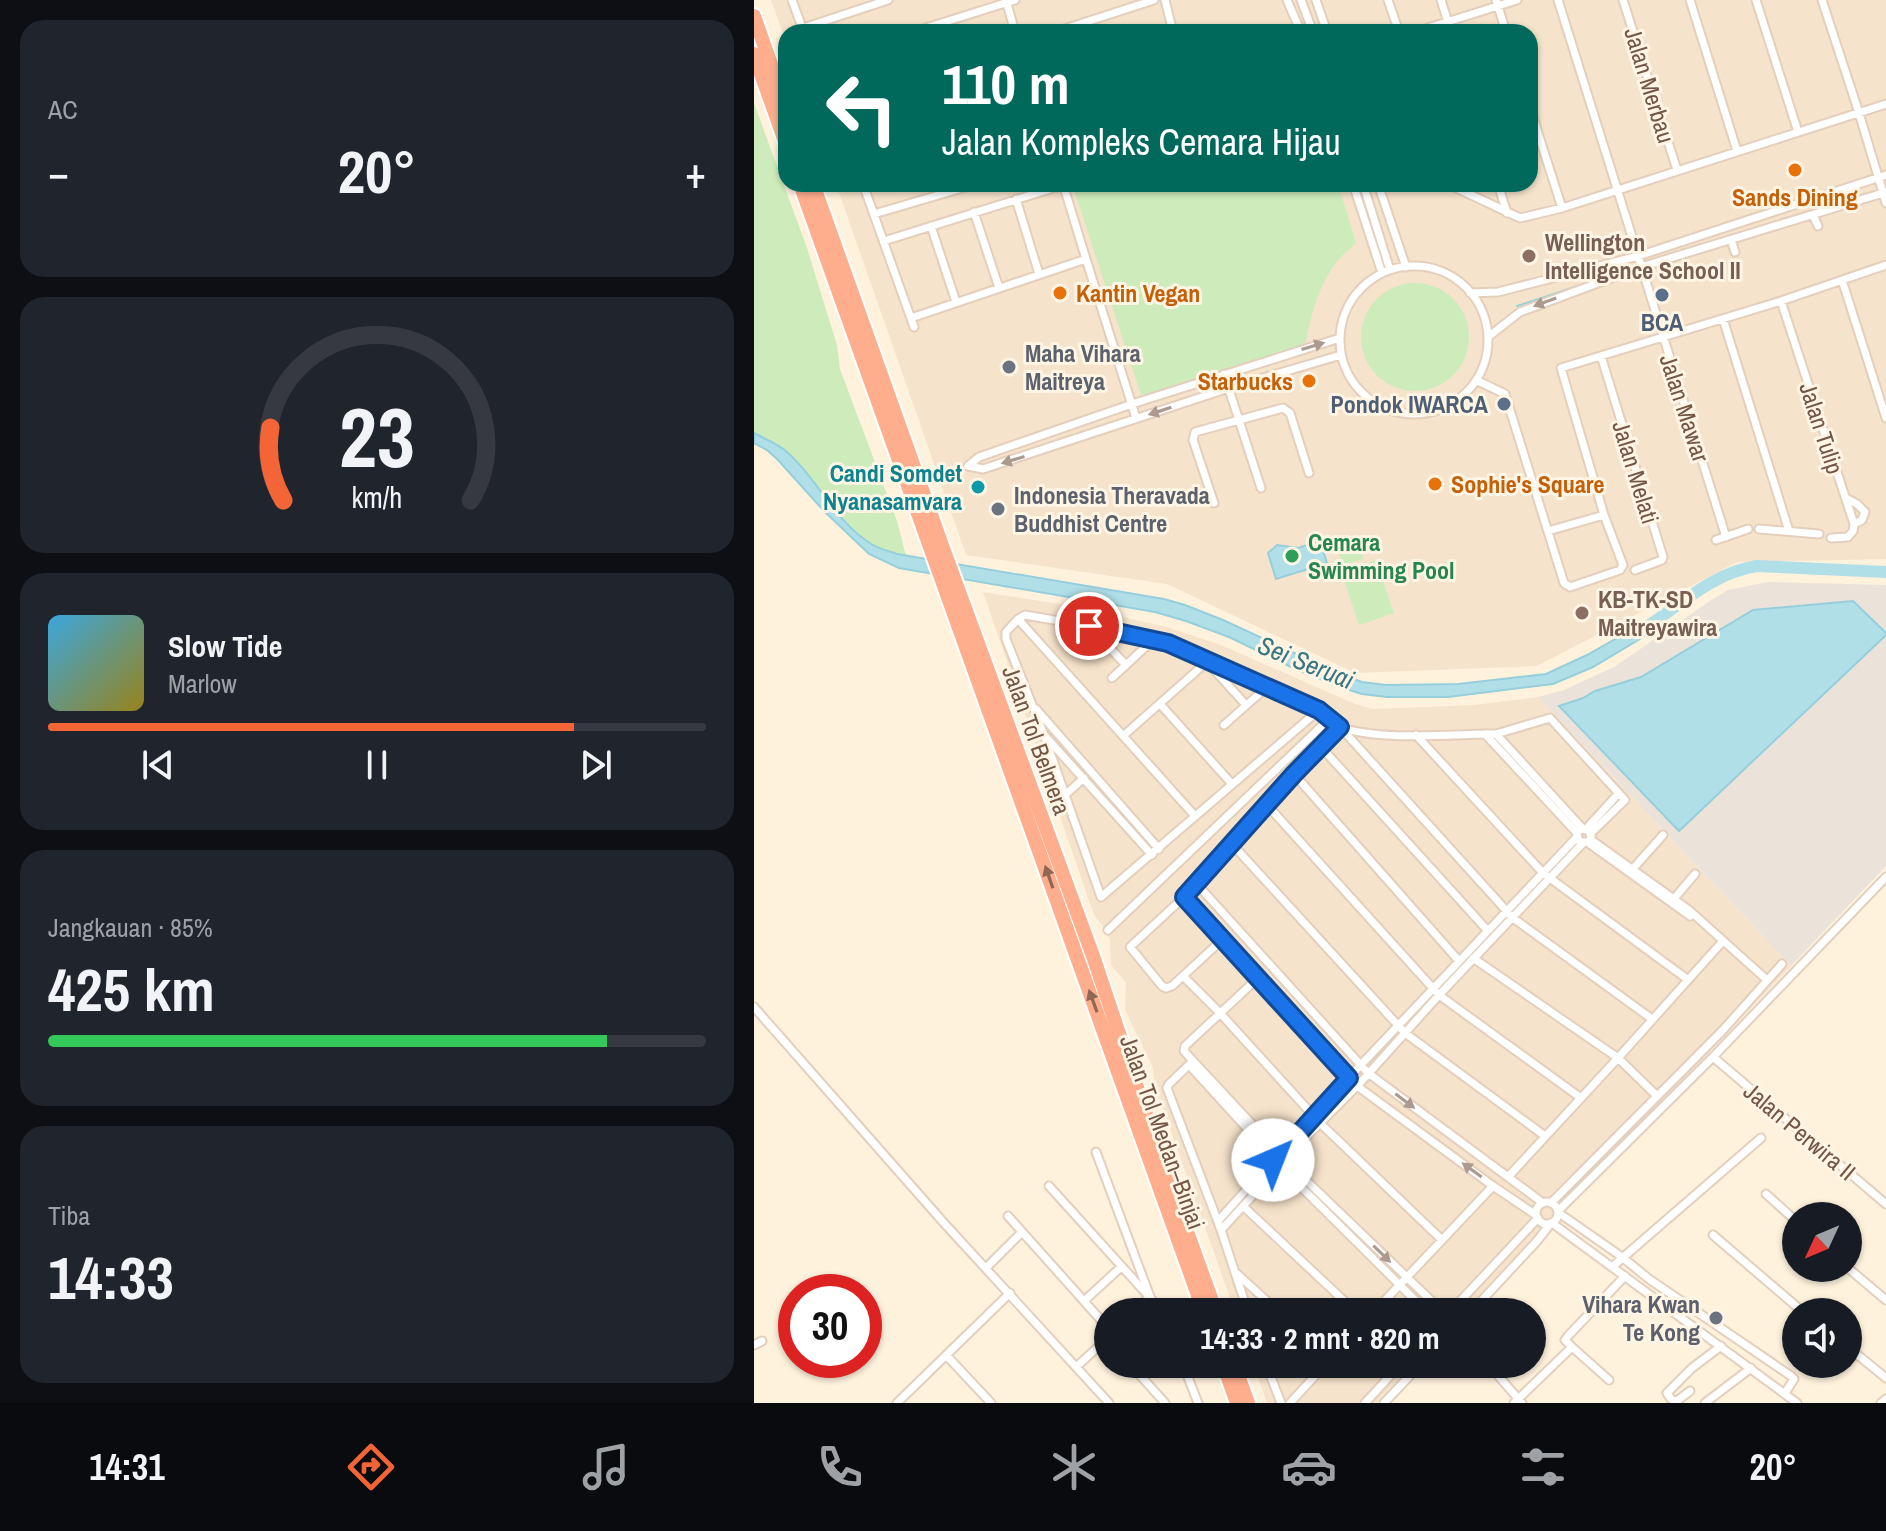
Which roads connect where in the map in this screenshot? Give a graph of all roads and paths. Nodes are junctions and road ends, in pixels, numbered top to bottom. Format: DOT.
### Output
graph roads {
  1 [pos="792,0"];
  2 [pos="888,0"];
  3 [pos="1154,0"];
  4 [pos="1165,0"];
  5 [pos="1287,0"];
  6 [pos="1301,0"];
  7 [pos="1316,0"];
  8 [pos="1388,0"];
  9 [pos="1441,0"];
  10 [pos="1517,0"];
  11 [pos="1558,0"];
  12 [pos="1623,0"];
  13 [pos="1690,0"];
  14 [pos="1756,0"];
  15 [pos="1822,0"];
  16 [pos="1009,1"];
  17 [pos="1496,3"];
  18 [pos="754,16"];
  19 [pos="1448,21"];
  20 [pos="802,24"];
  21 [pos="821,24"];
  22 [pos="938,24"];
  23 [pos="1013,24"];
  24 [pos="1080,24"];
  25 [pos="1171,24"];
  26 [pos="1298,24"];
  27 [pos="1310,24"];
  28 [pos="1324,24"];
  29 [pos="1396,24"];
  30 [pos="1439,24"];
  31 [pos="1449,24"];
  32 [pos="1503,24"];
  33 [pos="754,54"];
  34 [pos="778,84"];
  35 [pos="1886,104"];
  36 [pos="1859,113"];
  37 [pos="778,122"];
  38 [pos="1798,132"];
  39 [pos="1538,133"];
  40 [pos="1737,151"];
  41 [pos="1677,170"];
  42 [pos="1882,176"];
  43 [pos="1616,191"];
  44 [pos="803,192"];
  45 [pos="816,192"];
  46 [pos="866,192"];
  47 [pos="949,192"];
  48 [pos="1038,192"];
  49 [pos="1065,192"];
  50 [pos="1356,192"];
  51 [pos="1365,192"];
  52 [pos="1381,192"];
  53 [pos="1467,192"];
  54 [pos="1500,192"];
  55 [pos="1884,193"];
  56 [pos="1783,197"];
  57 [pos="1016,199"];
  58 [pos="1886,203"];
  59 [pos="1787,207"];
  60 [pos="1562,208"];
  61 [pos="974,212"];
  62 [pos="1507,213"];
  63 [pos="874,214"];
  64 [pos="1813,215"];
  65 [pos="1708,222"];
  66 [pos="931,226"];
  67 [pos="1818,226"];
  68 [pos="1712,232"];
  69 [pos="1396,237"];
  70 [pos="1731,240"];
  71 [pos="884,241"];
  72 [pos="1377,242"];
  73 [pos="1735,252"];
  74 [pos="1638,256"];
  75 [pos="1086,259"];
  76 [pos="1886,265"];
  77 [pos="1406,267"];
  78 [pos="1641,267"];
  79 [pos="1386,272"];
  80 [pos="1039,274"];
  81 [pos="1842,280"];
  82 [pos="999,288"];
  83 [pos="1470,293"];
  84 [pos="1781,301"];
  85 [pos="956,302"];
  86 [pos="1723,319"];
  87 [pos="1488,337"];
  88 [pos="1340,338"];
  89 [pos="1663,338"];
  90 [pos="1341,355"];
  91 [pos="1601,356"];
  92 [pos="1224,374"];
  93 [pos="1476,380"];
  94 [pos="1229,388"];
  95 [pos="1132,404"];
  96 [pos="1136,418"];
  97 [pos="1886,418"];
  98 [pos="1239,419"];
  99 [pos="1053,433"];
  100 [pos="1058,446"];
  101 [pos="1309,473"];
  102 [pos="1261,488"];
  103 [pos="1846,498"];
  104 [pos="1214,503"];
  105 [pos="1604,515"];
  106 [pos="1854,524"];
  107 [pos="1748,529"];
  108 [pos="1759,529"];
  109 [pos="1548,531"];
  110 [pos="1789,531"];
  111 [pos="1819,534"];
  112 [pos="1726,537"];
  113 [pos="1831,538"];
  114 [pos="1716,540"];
  115 [pos="938,552"];
  116 [pos="1635,570"];
  117 [pos="951,587"];
  118 [pos="1018,619"];
  119 [pos="1089,626"];
  120 [pos="1154,639"];
  121 [pos="1208,661"];
  122 [pos="1126,665"];
  123 [pos="1112,678"];
  124 [pos="1268,686"];
  125 [pos="1032,704"];
  126 [pos="1160,704"];
  127 [pos="1246,705"];
  128 [pos="1319,710"];
  129 [pos="1330,718"];
  130 [pos="1224,725"];
  131 [pos="1340,727"];
  132 [pos="1485,734"];
  133 [pos="1496,734"];
  134 [pos="1044,735"];
  135 [pos="1416,735"];
  136 [pos="1123,736"];
  137 [pos="1321,747"];
  138 [pos="1294,774"];
  139 [pos="1084,778"];
  140 [pos="1232,784"];
  141 [pos="1065,795"];
  142 [pos="1267,805"];
  143 [pos="1195,816"];
  144 [pos="1663,835"];
  145 [pos="1584,836"];
  146 [pos="1232,844"];
  147 [pos="1155,852"];
  148 [pos="1630,871"];
  149 [pos="1695,874"];
  150 [pos="1546,875"];
  151 [pos="1886,877"];
  152 [pos="1196,883"];
  153 [pos="1184,897"];
  154 [pos="1672,901"];
  155 [pos="1510,915"];
  156 [pos="1108,930"];
  157 [pos="1488,931"];
  158 [pos="1223,939"];
  159 [pos="1723,941"];
  160 [pos="1471,956"];
  161 [pos="1459,961"];
  162 [pos="1782,964"];
  163 [pos="1080,967"];
  164 [pos="1183,976"];
  165 [pos="1259,977"];
  166 [pos="1687,979"];
  167 [pos="1767,980"];
  168 [pos="1436,992"];
  169 [pos="754,1007"];
  170 [pos="1220,1013"];
  171 [pos="1652,1019"];
  172 [pos="1398,1025"];
  173 [pos="1405,1033"];
  174 [pos="1713,1057"];
  175 [pos="1618,1058"];
  176 [pos="1191,1063"];
  177 [pos="1354,1071"];
  178 [pos="1363,1080"];
  179 [pos="1656,1095"];
  180 [pos="1581,1098"];
  181 [pos="1317,1119"];
  182 [pos="1545,1136"];
  183 [pos="1761,1138"];
  184 [pos="1096,1152"];
  185 [pos="1280,1158"];
  186 [pos="1508,1177"];
  187 [pos="1049,1186"];
  188 [pos="1493,1186"];
  189 [pos="1766,1194"];
  190 [pos="1547,1203"];
  191 [pos="1886,1204"];
  192 [pos="1243,1206"];
  193 [pos="1782,1208"];
  194 [pos="1558,1212"];
  195 [pos="1008,1216"];
  196 [pos="1537,1216"];
  197 [pos="1218,1221"];
  198 [pos="1552,1223"];
  199 [pos="1221,1230"];
  200 [pos="1022,1232"];
  201 [pos="1713,1235"];
  202 [pos="1442,1240"];
  203 [pos="1617,1262"];
  204 [pos="1121,1267"];
  205 [pos="986,1268"];
  206 [pos="1233,1270"];
  207 [pos="1625,1276"];
  208 [pos="1407,1278"];
  209 [pos="1862,1280"];
  210 [pos="1400,1286"];
  211 [pos="1010,1293"];
  212 [pos="1672,1294"];
  213 [pos="1150,1296"];
  214 [pos="1199,1298"];
  215 [pos="1211,1298"];
  216 [pos="1243,1298"];
  217 [pos="1264,1298"];
  218 [pos="1341,1298"];
  219 [pos="1388,1298"];
  220 [pos="1412,1298"];
  221 [pos="1428,1298"];
  222 [pos="1463,1298"];
  223 [pos="1484,1298"];
  224 [pos="1787,1298"];
  225 [pos="1886,1300"];
  226 [pos="1084,1301"];
  227 [pos="1663,1303"];
  228 [pos="1094,1312"];
  229 [pos="1720,1327"];
  230 [pos="1710,1338"];
  231 [pos="1737,1339"];
  232 [pos="762,1341"];
  233 [pos="754,1345"];
  234 [pos="1572,1347"];
  235 [pos="1724,1348"];
  236 [pos="1094,1351"];
  237 [pos="947,1356"];
  238 [pos="1765,1358"];
  239 [pos="1862,1358"];
  240 [pos="1076,1367"];
  241 [pos="1779,1368"];
  242 [pos="1753,1369"];
  243 [pos="1143,1378"];
  244 [pos="1188,1378"];
  245 [pos="1228,1378"];
  246 [pos="1239,1378"];
  247 [pos="1271,1378"];
  248 [pos="1313,1378"];
  249 [pos="1388,1378"];
  250 [pos="1408,1378"];
  251 [pos="1499,1378"];
  252 [pos="1886,1378"];
  253 [pos="1609,1380"];
  254 [pos="1768,1381"];
  255 [pos="1690,1391"];
  256 [pos="1785,1393"];
  257 [pos="1886,1399"];
  258 [pos="1519,1402"];
  259 [pos="897,1403"];
  260 [pos="991,1403"];
  261 [pos="1109,1403"];
  262 [pos="1165,1403"];
  263 [pos="1198,1403"];
  264 [pos="1237,1403"];
  265 [pos="1248,1403"];
  266 [pos="1281,1403"];
  267 [pos="1290,1403"];
  268 [pos="1365,1403"];
  269 [pos="1384,1403"];
  270 [pos="1705,1403"];
  271 [pos="1797,1403"];
  272 [pos="1881,1403"];
  1 -- 20 [label="street"];
  2 -- 21 [label="street"];
  3 -- 24 [label="street"];
  4 -- 25 [label="street"];
  5 -- 26 [label="street"];
  6 -- 27 [label="street"];
  7 -- 28 [label="street"];
  8 -- 29 [label="street"];
  9 -- 19 [label="street"];
  10 -- 17 [label="street"];
  11 -- 43 [label="street, Jalan Mawar"];
  12 -- 41 [label="street, Jalan Merbau"];
  13 -- 40 [label="street"];
  14 -- 38 [label="street"];
  15 -- 36 [label="street"];
  16 -- 22 [label="street"];
  16 -- 23 [label="street"];
  17 -- 19 [label="street"];
  17 -- 32 [label="street"];
  18 -- 34 [label="highway"];
  19 -- 30 [label="street"];
  19 -- 31 [label="street"];
  33 -- 37 [label="highway"];
  35 -- 36 [label="street"];
  36 -- 38 [label="street"];
  36 -- 42 [label="street"];
  38 -- 40 [label="street"];
  39 -- 60 [label="street"];
  40 -- 41 [label="street"];
  41 -- 43 [label="street"];
  42 -- 55 [label="street"];
  42 -- 59 [label="street"];
  43 -- 60 [label="street"];
  43 -- 74 [label="street, Jalan Mawar"];
  44 -- 115 [label="highway, Jalan Tol Belmera"];
  45 -- 115 [label="highway, Jalan Tol Belmera"];
  46 -- 63 [label="street"];
  47 -- 63 [label="street"];
  48 -- 57 [label="street"];
  49 -- 75 [label="street"];
  50 -- 72 [label="street"];
  51 -- 72 [label="street"];
  52 -- 69 [label="street"];
  53 -- 62 [label="street"];
  54 -- 62 [label="street"];
  55 -- 58 [label="street"];
  55 -- 64 [label="street"];
  56 -- 59 [label="street"];
  57 -- 61 [label="street"];
  57 -- 80 [label="street"];
  59 -- 68 [label="street"];
  60 -- 62 [label="street"];
  61 -- 66 [label="street"];
  61 -- 82 [label="street"];
  63 -- 71 [label="street"];
  64 -- 67 [label="street"];
  64 -- 70 [label="street"];
  65 -- 68 [label="street"];
  66 -- 71 [label="street"];
  66 -- 85 [label="street"];
  68 -- 74 [label="street"];
  69 -- 72 [label="street"];
  69 -- 77 [label="street"];
  70 -- 73 [label="street"];
  70 -- 78 [label="street"];
  71 -- 85 [label="street"];
  72 -- 79 [label="street"];
  74 -- 78 [label="street, Jalan Mawar"];
  74 -- 83 [label="street"];
  75 -- 80 [label="street"];
  75 -- 95 [label="street"];
  76 -- 81 [label="street"];
  77 -- 79 [label="street"];
  77 -- 83 [label="street"];
  78 -- 87 [label="street, one-way"];
  78 -- 89 [label="street, Jalan Mawar"];
  79 -- 88 [label="street"];
  80 -- 82 [label="street"];
  81 -- 84 [label="street"];
  81 -- 97 [label="street"];
  82 -- 85 [label="street"];
  83 -- 87 [label="street"];
  84 -- 86 [label="street"];
  84 -- 103 [label="street, Jalan Tulip"];
  86 -- 89 [label="street"];
  86 -- 110 [label="street"];
  87 -- 93 [label="street"];
  88 -- 90 [label="street"];
  92 -- 88 [label="street, one-way"];
  89 -- 91 [label="street"];
  89 -- 112 [label="street, Jalan Mawar"];
  90 -- 93 [label="street"];
  90 -- 94 [label="street"];
  91 -- 105 [label="street"];
  91 -- 116 [label="street, Jalan Melati"];
  92 -- 94 [label="street"];
  92 -- 95 [label="street"];
  93 -- 109 [label="street"];
  94 -- 96 [label="street, one-way"];
  94 -- 98 [label="street"];
  95 -- 96 [label="street"];
  95 -- 99 [label="street"];
  96 -- 100 [label="street"];
  98 -- 101 [label="street"];
  98 -- 102 [label="street"];
  98 -- 104 [label="street"];
  99 -- 100 [label="street"];
  100 -- 99 [label="street, one-way"];
  103 -- 106 [label="street, Jalan Tulip"];
  103 -- 106 [label="street"];
  105 -- 109 [label="street"];
  105 -- 109 [label="street"];
  106 -- 113 [label="street"];
  107 -- 112 [label="street"];
  108 -- 110 [label="street"];
  110 -- 111 [label="street"];
  112 -- 114 [label="street"];
  115 -- 117 [label="highway, Jalan Tol Belmera"];
  163 -- 117 [label="highway, Jalan Tol Belmera, one-way"];
  117 -- 215 [label="highway, Jalan Tol Belmera"];
  118 -- 119 [label="street"];
  118 -- 125 [label="street"];
  118 -- 136 [label="street"];
  119 -- 120 [label="street"];
  119 -- 122 [label="street"];
  120 -- 121 [label="street"];
  120 -- 122 [label="street"];
  121 -- 124 [label="street"];
  121 -- 126 [label="street"];
  121 -- 127 [label="street"];
  122 -- 123 [label="street"];
  124 -- 127 [label="street"];
  124 -- 128 [label="street"];
  125 -- 134 [label="street"];
  125 -- 147 [label="street"];
  126 -- 136 [label="street"];
  126 -- 140 [label="street"];
  127 -- 130 [label="street"];
  128 -- 129 [label="street"];
  128 -- 140 [label="street"];
  129 -- 131 [label="street"];
  129 -- 156 [label="street"];
  131 -- 135 [label="street"];
  131 -- 137 [label="street"];
  131 -- 155 [label="street"];
  132 -- 133 [label="street"];
  132 -- 135 [label="street"];
  132 -- 145 [label="street"];
  133 -- 145 [label="street"];
  133 -- 145 [label="street"];
  134 -- 139 [label="street"];
  134 -- 141 [label="street"];
  135 -- 150 [label="street"];
  136 -- 143 [label="street"];
  137 -- 138 [label="street"];
  137 -- 157 [label="street"];
  138 -- 142 [label="street"];
  138 -- 161 [label="street"];
  139 -- 141 [label="street"];
  139 -- 147 [label="street"];
  140 -- 143 [label="street"];
  141 -- 147 [label="street"];
  142 -- 146 [label="street"];
  142 -- 168 [label="street"];
  143 -- 147 [label="street"];
  144 -- 148 [label="street"];
  145 -- 148 [label="street"];
  145 -- 150 [label="street"];
  146 -- 152 [label="street"];
  146 -- 172 [label="street"];
  148 -- 154 [label="street"];
  149 -- 154 [label="street"];
  150 -- 155 [label="street"];
  150 -- 166 [label="street"];
  151 -- 174 [label="street"];
  152 -- 153 [label="street"];
  152 -- 177 [label="street"];
  153 -- 158 [label="street"];
  153 -- 164 [label="street"];
  154 -- 159 [label="street"];
  155 -- 157 [label="street"];
  155 -- 160 [label="street"];
  155 -- 171 [label="street"];
  157 -- 160 [label="street"];
  158 -- 164 [label="street"];
  158 -- 165 [label="street"];
  159 -- 166 [label="street"];
  159 -- 167 [label="street"];
  160 -- 161 [label="street"];
  160 -- 168 [label="street"];
  160 -- 175 [label="street"];
  161 -- 168 [label="street"];
  162 -- 167 [label="street"];
  214 -- 163 [label="highway, Jalan Tol Medan–Binjai, one-way"];
  164 -- 170 [label="street"];
  165 -- 170 [label="street"];
  165 -- 177 [label="street"];
  166 -- 171 [label="street"];
  167 -- 179 [label="street"];
  168 -- 172 [label="street"];
  168 -- 173 [label="street"];
  168 -- 180 [label="street"];
  169 -- 205 [label="street"];
  170 -- 176 [label="street"];
  170 -- 181 [label="street"];
  171 -- 175 [label="street"];
  172 -- 173 [label="street"];
  172 -- 177 [label="street"];
  173 -- 178 [label="street"];
  173 -- 182 [label="street"];
  174 -- 191 [label="street, Jalan Perwira II"];
  174 -- 194 [label="street"];
  175 -- 179 [label="street"];
  175 -- 180 [label="street"];
  176 -- 185 [label="street"];
  176 -- 197 [label="street"];
  177 -- 178 [label="street"];
  177 -- 178 [label="street"];
  177 -- 181 [label="street"];
  178 -- 181 [label="street"];
  178 -- 186 [label="street, one-way"];
  188 -- 178 [label="street, one-way"];
  179 -- 190 [label="street"];
  180 -- 182 [label="street"];
  181 -- 185 [label="street"];
  181 -- 202 [label="street"];
  182 -- 186 [label="street"];
  183 -- 203 [label="street"];
  184 -- 213 [label="street"];
  185 -- 192 [label="street"];
  185 -- 197 [label="street"];
  185 -- 208 [label="street, one-way"];
  185 -- 210 [label="street"];
  186 -- 190 [label="street"];
  187 -- 204 [label="street"];
  188 -- 196 [label="street"];
  188 -- 202 [label="street"];
  189 -- 193 [label="street"];
  190 -- 194 [label="street"];
  190 -- 196 [label="street"];
  192 -- 199 [label="street"];
  192 -- 218 [label="street"];
  194 -- 198 [label="street"];
  194 -- 203 [label="street"];
  195 -- 200 [label="street"];
  196 -- 198 [label="street"];
  196 -- 222 [label="street"];
  197 -- 199 [label="street"];
  198 -- 203 [label="street"];
  198 -- 223 [label="street"];
  199 -- 206 [label="street"];
  200 -- 205 [label="street"];
  200 -- 226 [label="street"];
  201 -- 224 [label="street"];
  202 -- 208 [label="street"];
  203 -- 207 [label="street"];
  203 -- 212 [label="street"];
  204 -- 213 [label="street"];
  204 -- 226 [label="street"];
  205 -- 211 [label="street"];
  206 -- 216 [label="street"];
  206 -- 217 [label="street"];
  207 -- 227 [label="street"];
  207 -- 234 [label="street"];
  208 -- 210 [label="street"];
  208 -- 221 [label="street"];
  209 -- 225 [label="street"];
  210 -- 219 [label="street"];
  210 -- 220 [label="street"];
  211 -- 237 [label="street"];
  211 -- 240 [label="street"];
  212 -- 227 [label="street"];
  212 -- 229 [label="street"];
  226 -- 228 [label="street"];
  227 -- 230 [label="street"];
  229 -- 230 [label="street"];
  229 -- 231 [label="street"];
  230 -- 235 [label="street"];
  231 -- 235 [label="street"];
  231 -- 238 [label="street"];
  232 -- 233 [label="street"];
  234 -- 253 [label="street"];
  234 -- 258 [label="street"];
  235 -- 242 [label="street"];
  235 -- 255 [label="street"];
  236 -- 240 [label="street"];
  237 -- 259 [label="street"];
  237 -- 260 [label="street"];
  238 -- 241 [label="street"];
  238 -- 242 [label="street"];
  239 -- 252 [label="street"];
  240 -- 261 [label="street"];
  241 -- 254 [label="street"];
  241 -- 256 [label="street"];
  242 -- 254 [label="street"];
  242 -- 270 [label="street"];
  243 -- 262 [label="street"];
  244 -- 263 [label="street"];
  245 -- 264 [label="highway"];
  246 -- 265 [label="highway"];
  247 -- 266 [label="street"];
  248 -- 267 [label="street"];
  249 -- 268 [label="street"];
  250 -- 269 [label="street"];
  251 -- 258 [label="street"];
  254 -- 256 [label="street"];
  256 -- 271 [label="street"];
  257 -- 272 [label="street"];
}
